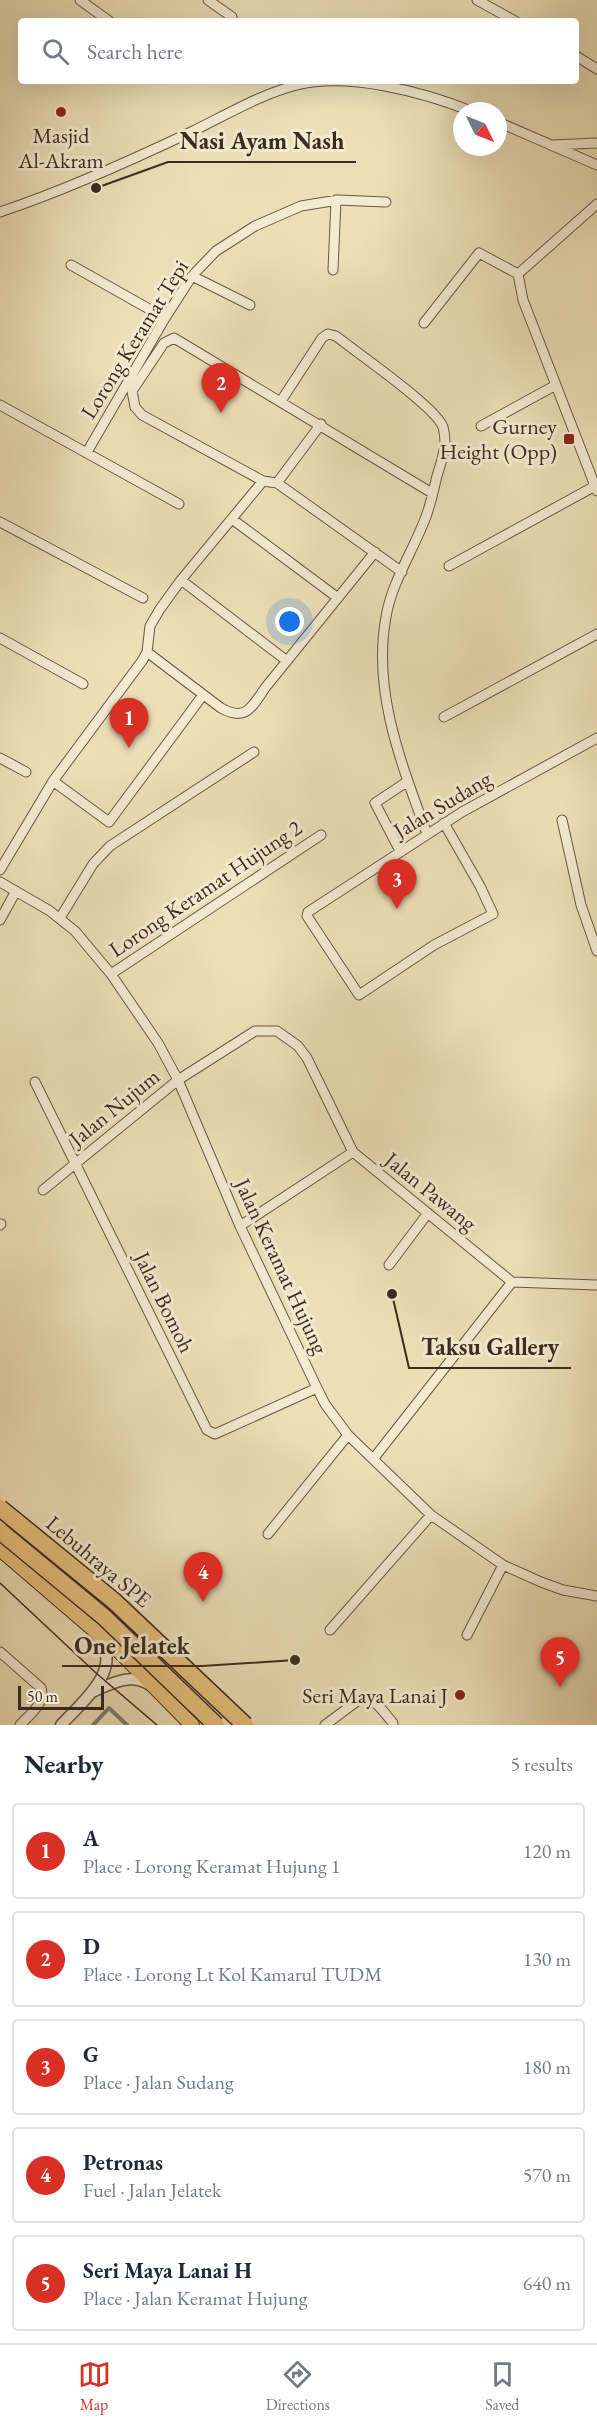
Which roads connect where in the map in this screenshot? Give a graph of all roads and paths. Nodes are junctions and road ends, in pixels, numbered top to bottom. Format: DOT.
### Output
graph roads {
  1 [pos="80,0"];
  2 [pos="208,0"];
  3 [pos="477,0"];
  4 [pos="105,18"];
  5 [pos="232,18"];
  6 [pos="510,18"];
  7 [pos="579,58"];
  8 [pos="597,69"];
  9 [pos="298,84"];
  10 [pos="375,84"];
  11 [pos="453,104"];
  12 [pos="507,126"];
  13 [pos="597,143"];
  14 [pos="551,145"];
  15 [pos="597,165"];
  16 [pos="336,200"];
  17 [pos="386,202"];
  18 [pos="597,204"];
  19 [pos="0,212"];
  20 [pos="71,265"];
  21 [pos="333,270"];
  22 [pos="518,274"];
  23 [pos="192,276"];
  24 [pos="250,305"];
  25 [pos="165,318"];
  26 [pos="424,323"];
  27 [pos="556,385"];
  28 [pos="281,401"];
  29 [pos="0,405"];
  30 [pos="321,424"];
  31 [pos="481,426"];
  32 [pos="87,452"];
  33 [pos="263,481"];
  34 [pos="277,483"];
  35 [pos="596,489"];
  36 [pos="432,493"];
  37 [pos="179,504"];
  38 [pos="232,519"];
  39 [pos="0,522"];
  40 [pos="375,552"];
  41 [pos="449,566"];
  42 [pos="402,572"];
  43 [pos="181,580"];
  44 [pos="143,598"];
  45 [pos="338,598"];
  46 [pos="597,634"];
  47 [pos="0,638"];
  48 [pos="147,652"];
  49 [pos="287,661"];
  50 [pos="83,684"];
  51 [pos="203,695"];
  52 [pos="444,717"];
  53 [pos="597,738"];
  54 [pos="254,752"];
  55 [pos="0,758"];
  56 [pos="26,772"];
  57 [pos="53,781"];
  58 [pos="408,781"];
  59 [pos="562,820"];
  60 [pos="444,823"];
  61 [pos="427,834"];
  62 [pos="321,835"];
  63 [pos="400,851"];
  64 [pos="0,870"];
  65 [pos="0,882"];
  66 [pos="16,891"];
  67 [pos="60,918"];
  68 [pos="0,920"];
  69 [pos="597,951"];
  70 [pos="111,974"];
  71 [pos="178,1080"];
  72 [pos="35,1082"];
  73 [pos="353,1152"];
  74 [pos="75,1164"];
  75 [pos="43,1190"];
  76 [pos="428,1213"];
  77 [pos="240,1226"];
  78 [pos="389,1266"];
  79 [pos="512,1282"];
  80 [pos="597,1285"];
  81 [pos="317,1388"];
  82 [pos="348,1435"];
  83 [pos="374,1458"];
  84 [pos="0,1506"];
  85 [pos="431,1515"];
  86 [pos="0,1531"];
  87 [pos="268,1534"];
  88 [pos="0,1549"];
  89 [pos="503,1565"];
  90 [pos="597,1596"];
  91 [pos="126,1609"];
  92 [pos="82,1619"];
  93 [pos="330,1630"];
  94 [pos="467,1635"];
  95 [pos="0,1652"];
  96 [pos="122,1653"];
  97 [pos="91,1692"];
  98 [pos="163,1693"];
  99 [pos="393,1723"];
  100 [pos="20,1725"];
  101 [pos="61,1725"];
  102 [pos="192,1725"];
  103 [pos="216,1725"];
  104 [pos="246,1725"];
  105 [pos="325,1725"];
  1 -- 4 [label="street"];
  2 -- 5 [label="street"];
  3 -- 6 [label="street"];
  7 -- 8 [label="street"];
  9 -- 19 [label="street"];
  10 -- 11 [label="street"];
  12 -- 14 [label="street"];
  13 -- 14 [label="street"];
  14 -- 15 [label="street"];
  16 -- 17 [label="street, Lorong Keramat Tepi"];
  16 -- 21 [label="street"];
  16 -- 23 [label="street, Lorong Keramat Tepi"];
  18 -- 22 [label="street"];
  20 -- 25 [label="street"];
  22 -- 26 [label="street"];
  22 -- 27 [label="street"];
  23 -- 24 [label="street"];
  23 -- 25 [label="street, Lorong Keramat Tepi"];
  25 -- 32 [label="street, Lorong Keramat Tepi"];
  27 -- 31 [label="street"];
  27 -- 35 [label="street"];
  28 -- 30 [label="street"];
  28 -- 33 [label="street"];
  28 -- 36 [label="street"];
  29 -- 32 [label="street"];
  30 -- 34 [label="street"];
  30 -- 36 [label="street"];
  32 -- 37 [label="street"];
  33 -- 34 [label="street"];
  33 -- 38 [label="street"];
  34 -- 40 [label="street"];
  35 -- 41 [label="street"];
  36 -- 42 [label="street"];
  38 -- 43 [label="street"];
  38 -- 45 [label="street"];
  39 -- 44 [label="street"];
  40 -- 42 [label="street"];
  40 -- 45 [label="street"];
  42 -- 58 [label="street"];
  43 -- 48 [label="street"];
  43 -- 49 [label="street"];
  45 -- 49 [label="street"];
  46 -- 52 [label="street"];
  47 -- 50 [label="street"];
  48 -- 51 [label="street"];
  48 -- 57 [label="street"];
  49 -- 51 [label="street"];
  51 -- 57 [label="street"];
  53 -- 60 [label="street, Jalan Sudang"];
  54 -- 67 [label="street"];
  55 -- 56 [label="street"];
  57 -- 64 [label="street"];
  58 -- 61 [label="street"];
  58 -- 63 [label="street"];
  59 -- 69 [label="street"];
  60 -- 61 [label="street, Jalan Sudang"];
  60 -- 63 [label="street, Jalan Sudang"];
  61 -- 63 [label="street, Jalan Sudang"];
  62 -- 70 [label="street, Lorong Keramat Hujung 2"];
  65 -- 66 [label="street, Jalan Keramat Hujung"];
  66 -- 67 [label="street, Jalan Keramat Hujung"];
  66 -- 68 [label="street"];
  67 -- 70 [label="street, Jalan Keramat Hujung"];
  70 -- 71 [label="street, Jalan Keramat Hujung"];
  71 -- 73 [label="street, Jalan Pawang"];
  71 -- 74 [label="street, Jalan Nujum"];
  71 -- 77 [label="street, Jalan Keramat Hujung"];
  72 -- 74 [label="street, Jalan Bomoh"];
  73 -- 76 [label="street, Jalan Pawang"];
  73 -- 77 [label="street"];
  74 -- 75 [label="street, Jalan Nujum"];
  74 -- 81 [label="street, Jalan Bomoh"];
  76 -- 78 [label="street"];
  76 -- 79 [label="street, Jalan Pawang"];
  77 -- 81 [label="street, Jalan Keramat Hujung"];
  79 -- 80 [label="street"];
  79 -- 83 [label="street"];
  81 -- 82 [label="street, Jalan Keramat Hujung"];
  82 -- 83 [label="street, Jalan Keramat Hujung"];
  82 -- 87 [label="street"];
  83 -- 85 [label="street, Jalan Keramat Hujung"];
  84 -- 91 [label="main road"];
  84 -- 104 [label="highway, Lebuhraya SPE, bridge"];
  85 -- 89 [label="street, Jalan Keramat Hujung"];
  85 -- 93 [label="street"];
  86 -- 103 [label="highway, Lebuhraya SPE, bridge"];
  88 -- 92 [label="main road"];
  89 -- 90 [label="street, Jalan Keramat Hujung"];
  89 -- 94 [label="street"];
  91 -- 96 [label="main road"];
  91 -- 104 [label="main road"];
  92 -- 96 [label="main road"];
  92 -- 97 [label="street"];
  95 -- 100 [label="street"];
  96 -- 98 [label="main road"];
  97 -- 98 [label="street"];
  97 -- 101 [label="street"];
  98 -- 102 [label="main road"];
  99 -- 105 [label="street"];
}
